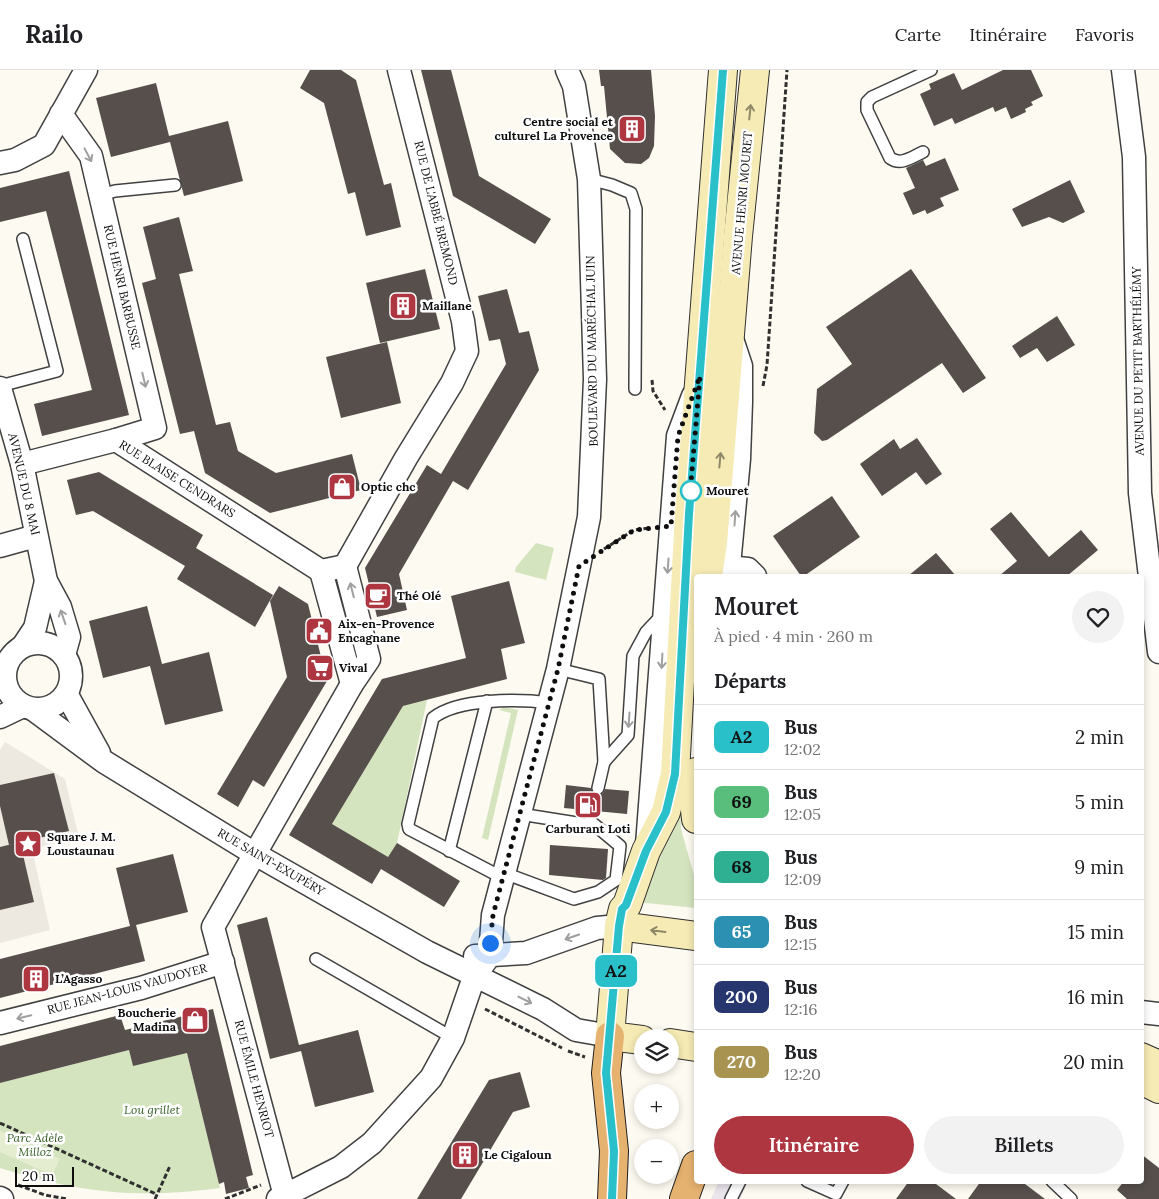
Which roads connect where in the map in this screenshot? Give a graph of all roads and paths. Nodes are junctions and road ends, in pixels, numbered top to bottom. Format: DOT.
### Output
graph roads {
  1 [pos="86,70"];
  2 [pos="399,70"];
  3 [pos="567,70"];
  4 [pos="723,70"];
  5 [pos="755,70"];
  6 [pos="787,70"];
  7 [pos="931,70"];
  8 [pos="1124,70"];
  9 [pos="61,114"];
  10 [pos="923,152"];
  11 [pos="0,163"];
  12 [pos="589,179"];
  13 [pos="175,185"];
  14 [pos="100,195"];
  15 [pos="23,239"];
  16 [pos="636,373"];
  17 [pos="700,376"];
  18 [pos="0,387"];
  19 [pos="635,389"];
  20 [pos="762,394"];
  21 [pos="666,411"];
  22 [pos="116,440"];
  23 [pos="22,464"];
  24 [pos="1150,498"];
  25 [pos="671,526"];
  26 [pos="36,536"];
  27 [pos="0,546"];
  28 [pos="345,566"];
  29 [pos="579,566"];
  30 [pos="712,569"];
  31 [pos="321,571"];
  32 [pos="753,574"];
  33 [pos="46,581"];
  34 [pos="694,585"];
  35 [pos="684,594"];
  36 [pos="664,612"];
  37 [pos="23,646"];
  38 [pos="1159,652"];
  39 [pos="64,655"];
  40 [pos="558,669"];
  41 [pos="2,681"];
  42 [pos="352,684"];
  43 [pos="66,695"];
  44 [pos="487,701"];
  45 [pos="550,703"];
  46 [pos="28,708"];
  47 [pos="0,717"];
  48 [pos="103,761"];
  49 [pos="604,762"];
  50 [pos="598,788"];
  51 [pos="520,814"];
  52 [pos="449,851"];
  53 [pos="646,851"];
  54 [pos="255,854"];
  55 [pos="503,875"];
  56 [pos="619,926"];
  57 [pos="694,936"];
  58 [pos="490,955"];
  59 [pos="316,959"];
  60 [pos="441,960"];
  61 [pos="223,962"];
  62 [pos="474,976"];
  63 [pos="467,999"];
  64 [pos="1144,1012"];
  65 [pos="1159,1014"];
  66 [pos="0,1023"];
  67 [pos="610,1036"];
  68 [pos="453,1038"];
  69 [pos="634,1039"];
  70 [pos="679,1044"];
  71 [pos="694,1047"];
  72 [pos="589,1057"];
  73 [pos="1144,1062"];
  74 [pos="1155,1082"];
  75 [pos="0,1123"];
  76 [pos="170,1166"];
  77 [pos="694,1171"];
  78 [pos="697,1184"];
  79 [pos="738,1184"];
  80 [pos="814,1184"];
  81 [pos="841,1184"];
  82 [pos="1055,1184"];
  83 [pos="4,1193"];
  84 [pos="277,1193"];
  85 [pos="156,1194"];
  86 [pos="67,1199"];
  87 [pos="156,1199"];
  88 [pos="225,1199"];
  89 [pos="612,1199"];
  90 [pos="684,1199"];
  91 [pos="688,1199"];
  92 [pos="731,1199"];
  93 [pos="1071,1199"];
  1 -- 9 [label="street"];
  2 -- 28 [label="street, RUE DE L'ABBÉ BREMOND"];
  3 -- 12 [label="street, BOULEVARD DU MARÉCHAL JUIN"];
  4 -- 17 [label="main road, AVENUE HENRI MOURET"];
  30 -- 5 [label="main road, AVENUE HENRI MOURET, one-way"];
  6 -- 20 [label="path"];
  7 -- 10 [label="lane"];
  8 -- 24 [label="street, AVENUE DU PETIT BARTHÉLÉMY"];
  9 -- 11 [label="street"];
  9 -- 14 [label="street, RUE HENRI BARBUSSE, one-way"];
  12 -- 16 [label="lane"];
  12 -- 29 [label="street, BOULEVARD DU MARÉCHAL JUIN"];
  13 -- 14 [label="lane"];
  14 -- 22 [label="street, RUE HENRI BARBUSSE, one-way"];
  15 -- 18 [label="lane"];
  16 -- 19 [label="lane"];
  16 -- 21 [label="path"];
  17 -- 25 [label="street"];
  17 -- 30 [label="main road, AVENUE HENRI MOURET"];
  18 -- 23 [label="street, AVENUE DU 8 MAI"];
  22 -- 23 [label="street, RUE BLAISE CENDRARS"];
  22 -- 31 [label="street, RUE BLAISE CENDRARS"];
  23 -- 26 [label="street, AVENUE DU 8 MAI"];
  24 -- 38 [label="street, AVENUE DU PETIT BARTHÉLÉMY"];
  25 -- 29 [label="path"];
  25 -- 36 [label="street, one-way"];
  26 -- 27 [label="street"];
  26 -- 33 [label="street, AVENUE DU 8 MAI"];
  28 -- 31 [label="street"];
  42 -- 28 [label="street, one-way"];
  29 -- 40 [label="street, BOULEVARD DU MARÉCHAL JUIN"];
  30 -- 32 [label="street"];
  31 -- 42 [label="street"];
  33 -- 37 [label="street, AVENUE DU 8 MAI"];
  39 -- 33 [label="street, AVENUE DU 8 MAI, one-way"];
  34 -- 35 [label="main road, AVENUE HENRI MOURET"];
  35 -- 36 [label="lane"];
  35 -- 53 [label="main road, AVENUE HENRI MOURET"];
  36 -- 49 [label="lane, one-way"];
  36 -- 53 [label="street, one-way"];
  37 -- 39 [label="street"];
  37 -- 41 [label="street"];
  39 -- 43 [label="street"];
  40 -- 45 [label="street, BOULEVARD DU MARÉCHAL JUIN"];
  40 -- 49 [label="lane"];
  41 -- 46 [label="street"];
  42 -- 54 [label="street"];
  43 -- 46 [label="street"];
  43 -- 48 [label="street, RUE SAINT-EXUPÉRY"];
  44 -- 45 [label="lane"];
  44 -- 52 [label="lane"];
  44 -- 52 [label="lane"];
  45 -- 51 [label="street, BOULEVARD DU MARÉCHAL JUIN"];
  46 -- 47 [label="street"];
  46 -- 48 [label="street, RUE SAINT-EXUPÉRY"];
  48 -- 54 [label="street, RUE SAINT-EXUPÉRY"];
  49 -- 50 [label="lane"];
  51 -- 55 [label="street, BOULEVARD DU MARÉCHAL JUIN"];
  51 -- 55 [label="lane"];
  52 -- 55 [label="lane"];
  53 -- 56 [label="main road, AVENUE HENRI MOURET"];
  54 -- 60 [label="street, RUE SAINT-EXUPÉRY"];
  54 -- 61 [label="street, RUE JEAN-LOUIS VAUDOYER"];
  55 -- 58 [label="street, BOULEVARD DU MARÉCHAL JUIN"];
  57 -- 56 [label="main road, one-way"];
  56 -- 58 [label="street, one-way"];
  56 -- 67 [label="main road, AVENUE HENRI MOURET"];
  58 -- 60 [label="street"];
  58 -- 62 [label="street"];
  59 -- 68 [label="lane"];
  60 -- 62 [label="street, RUE SAINT-EXUPÉRY"];
  61 -- 66 [label="street, RUE JEAN-LOUIS VAUDOYER, one-way"];
  61 -- 84 [label="street, RUE ÉMILE HENRIOT"];
  62 -- 63 [label="street"];
  62 -- 67 [label="street, RUE SAINT-EXUPÉRY, one-way"];
  63 -- 68 [label="street"];
  63 -- 72 [label="path"];
  64 -- 65 [label="street"];
  67 -- 69 [label="main road"];
  67 -- 89 [label="highway"];
  68 -- 84 [label="street"];
  70 -- 71 [label="main road"];
  73 -- 74 [label="main road"];
  75 -- 85 [label="path"];
  76 -- 85 [label="path"];
  77 -- 90 [label="highway"];
  78 -- 91 [label="main road"];
  79 -- 92 [label="lane"];
  80 -- 81 [label="lane"];
  82 -- 93 [label="lane"];
  83 -- 86 [label="path"];
  84 -- 88 [label="path"];
  85 -- 87 [label="path"];
}
